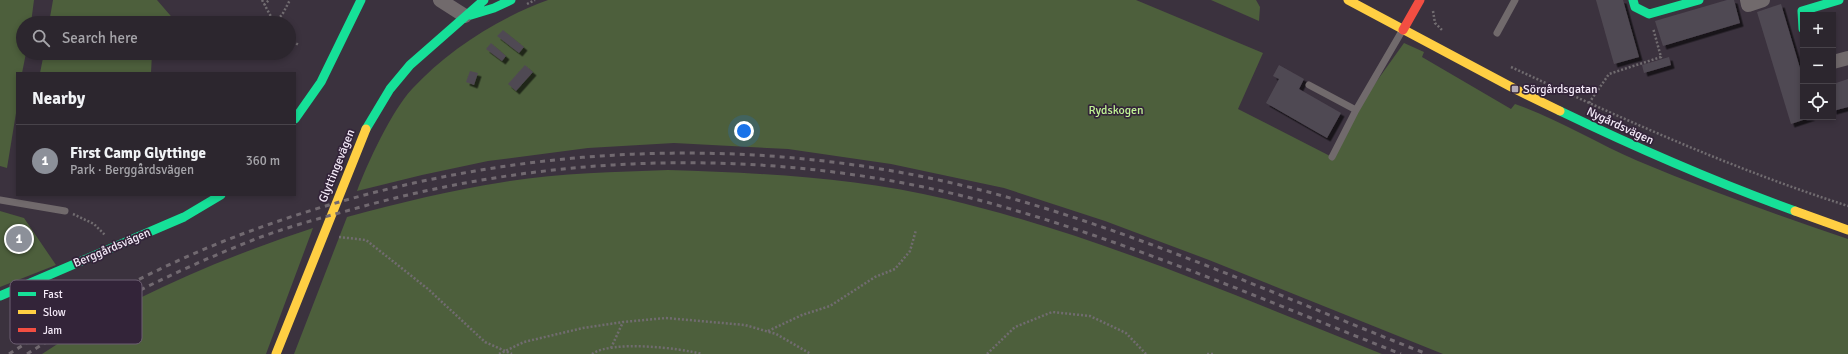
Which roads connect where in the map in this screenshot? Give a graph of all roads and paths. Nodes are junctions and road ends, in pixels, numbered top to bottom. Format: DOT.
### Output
graph roads {
  1 [pos="262,0"];
  2 [pos="269,0"];
  3 [pos="290,0"];
  4 [pos="362,0"];
  5 [pos="440,0"];
  6 [pos="458,0"];
  7 [pos="484,0"];
  8 [pos="512,0"];
  9 [pos="535,0"];
  10 [pos="1348,0"];
  11 [pos="1515,0"];
  12 [pos="1633,0"];
  13 [pos="1699,0"];
  14 [pos="1747,0"];
  15 [pos="1763,0"];
  16 [pos="1840,0"];
  17 [pos="1419,2"];
  18 [pos="525,4"];
  19 [pos="1848,4"];
  20 [pos="264,5"];
  21 [pos="1801,5"];
  22 [pos="1649,14"];
  23 [pos="270,16"];
  24 [pos="281,16"];
  25 [pos="465,16"];
  26 [pos="1403,30"];
  27 [pos="1498,33"];
  28 [pos="1449,34"];
  29 [pos="296,44"];
  30 [pos="299,45"];
  31 [pos="1848,58"];
  32 [pos="1836,61"];
  33 [pos="1511,67"];
  34 [pos="1309,85"];
  35 [pos="1589,104"];
  36 [pos="1356,110"];
  37 [pos="296,118"];
  38 [pos="1332,157"];
  39 [pos="219,196"];
  40 [pos="0,200"];
  41 [pos="1848,206"];
  42 [pos="65,211"];
  43 [pos="916,230"];
  44 [pos="1848,230"];
  45 [pos="334,236"];
  46 [pos="117,246"];
  47 [pos="37,280"];
  48 [pos="10,292"];
  49 [pos="0,296"];
  50 [pos="623,322"];
  51 [pos="768,331"];
  52 [pos="611,348"];
  53 [pos="505,352"];
  54 [pos="276,354"];
  55 [pos="499,354"];
  56 [pos="512,354"];
  57 [pos="592,354"];
  58 [pos="702,354"];
  59 [pos="811,354"];
  60 [pos="987,354"];
  61 [pos="1146,354"];
  62 [pos="1207,354"];
  63 [pos="1213,354"];
  1 -- 20 [label="path"];
  2 -- 20 [label="path"];
  3 -- 24 [label="path"];
  4 -- 37 [label="street"];
  5 -- 25 [label="street"];
  6 -- 25 [label="street"];
  7 -- 25 [label="street, Glyttingevägen"];
  8 -- 25 [label="street, Glyttingevägen"];
  9 -- 18 [label="path"];
  10 -- 26 [label="street, Nygårdsvägen"];
  11 -- 27 [label="lane"];
  12 -- 22 [label="street"];
  13 -- 22 [label="street"];
  14 -- 15 [label="street"];
  16 -- 19 [label="street"];
  16 -- 21 [label="street"];
  17 -- 26 [label="street"];
  17 -- 28 [label="path"];
  20 -- 23 [label="path"];
  22 -- 35 [label="path"];
  25 -- 54 [label="street, Glyttingevägen"];
  26 -- 36 [label="lane"];
  26 -- 44 [label="street, Nygårdsvägen"];
  29 -- 30 [label="path"];
  31 -- 32 [label="street"];
  33 -- 35 [label="path"];
  34 -- 36 [label="lane"];
  35 -- 41 [label="path"];
  36 -- 38 [label="lane"];
  39 -- 46 [label="street, Berggårdsvägen"];
  40 -- 42 [label="lane"];
  42 -- 46 [label="path"];
  43 -- 51 [label="path"];
  45 -- 53 [label="path"];
  46 -- 47 [label="street, Berggårdsvägen"];
  48 -- 49 [label="street, Berggårdsvägen"];
  50 -- 51 [label="path"];
  50 -- 52 [label="path"];
  50 -- 53 [label="path"];
  51 -- 59 [label="path"];
  52 -- 57 [label="path"];
  52 -- 58 [label="path"];
  53 -- 55 [label="path"];
  53 -- 56 [label="path"];
  60 -- 61 [label="path"];
  62 -- 63 [label="path"];
}
